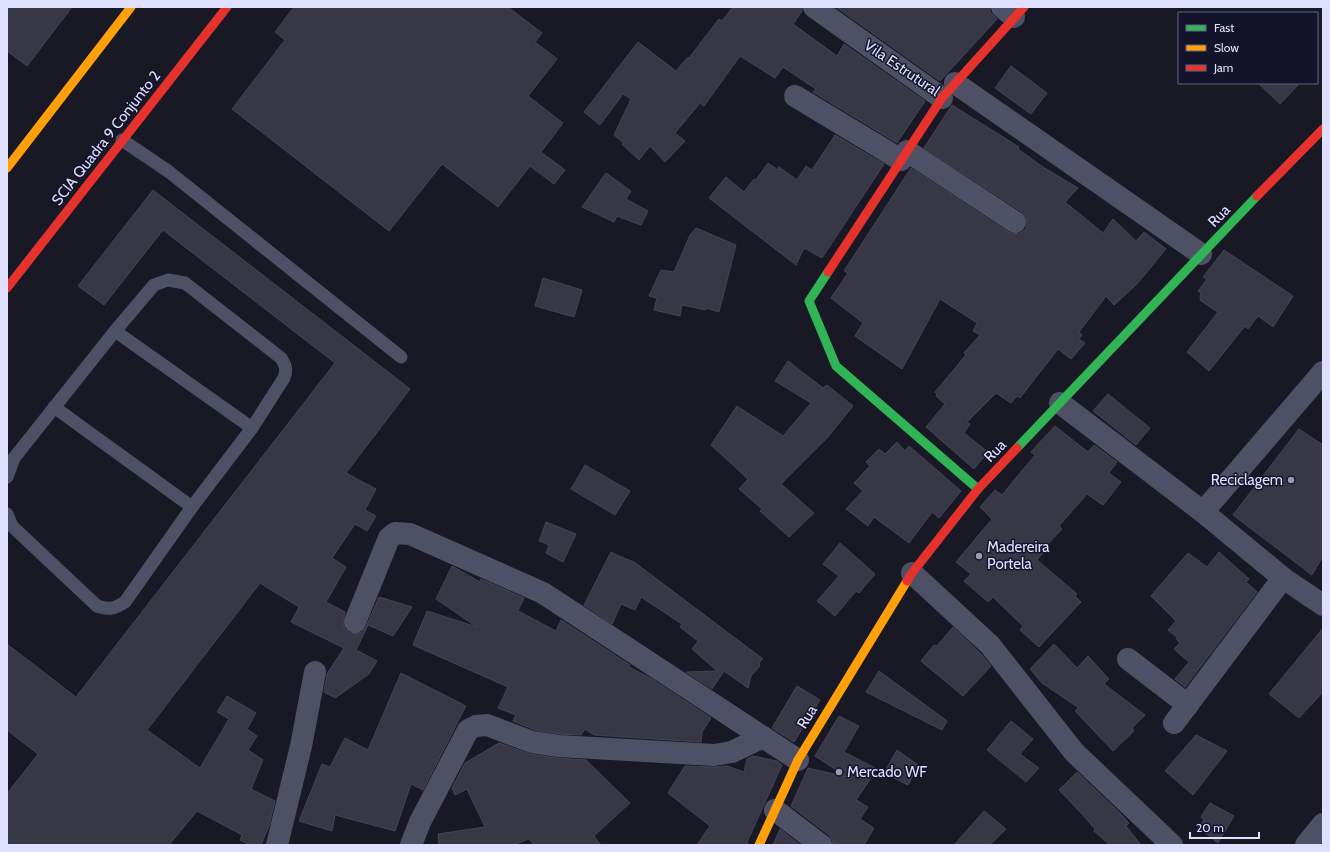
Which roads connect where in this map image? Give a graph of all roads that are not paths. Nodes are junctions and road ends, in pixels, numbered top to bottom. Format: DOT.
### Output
graph roads {
  1 [pos="131,7"];
  2 [pos="228,7"];
  3 [pos="814,7"];
  4 [pos="1013,10"];
  5 [pos="948,91"];
  6 [pos="795,96"];
  7 [pos="1323,129"];
  8 [pos="122,140"];
  9 [pos="904,156"];
  10 [pos="7,168"];
  11 [pos="1015,222"];
  12 [pos="1201,254"];
  13 [pos="7,288"];
  14 [pos="115,331"];
  15 [pos="400,357"];
  16 [pos="1323,372"];
  17 [pos="1060,403"];
  18 [pos="54,407"];
  19 [pos="252,428"];
  20 [pos="10,455"];
  21 [pos="7,477"];
  22 [pos="978,489"];
  23 [pos="192,507"];
  24 [pos="1203,512"];
  25 [pos="7,514"];
  26 [pos="912,573"];
  27 [pos="1284,578"];
  28 [pos="1323,605"];
  29 [pos="355,622"];
  30 [pos="1128,659"];
  31 [pos="315,672"];
  32 [pos="1188,705"];
  33 [pos="1174,723"];
  34 [pos="763,737"];
  35 [pos="798,760"];
  36 [pos="775,810"];
  37 [pos="1323,824"];
  38 [pos="277,845"];
  39 [pos="411,845"];
  40 [pos="759,845"];
  41 [pos="821,845"];
  42 [pos="1172,845"];
  43 [pos="1306,845"];
  1 -- 10 [label="street"];
  2 -- 8 [label="street, SCIA Quadra 9 Conjunto 2"];
  3 -- 5 [label="street, Vila Estrutural"];
  4 -- 5 [label="street, Vila Estrutural"];
  5 -- 9 [label="street"];
  5 -- 12 [label="street"];
  6 -- 9 [label="street"];
  7 -- 12 [label="street, Rua"];
  8 -- 13 [label="street, SCIA Quadra 9 Conjunto 2"];
  8 -- 15 [label="lane"];
  9 -- 11 [label="street"];
  9 -- 22 [label="street"];
  12 -- 17 [label="street, Rua"];
  14 -- 18 [label="lane"];
  14 -- 19 [label="lane"];
  14 -- 19 [label="lane"];
  16 -- 24 [label="street"];
  17 -- 22 [label="street, Rua"];
  17 -- 24 [label="street"];
  18 -- 20 [label="lane"];
  18 -- 23 [label="lane"];
  19 -- 23 [label="lane"];
  20 -- 21 [label="lane"];
  22 -- 26 [label="street, Rua"];
  23 -- 25 [label="lane"];
  24 -- 27 [label="street"];
  26 -- 35 [label="street, Rua"];
  26 -- 42 [label="street"];
  27 -- 28 [label="street"];
  27 -- 32 [label="street"];
  29 -- 34 [label="street"];
  30 -- 32 [label="street"];
  31 -- 38 [label="street"];
  32 -- 33 [label="street"];
  34 -- 35 [label="street"];
  34 -- 39 [label="street"];
  35 -- 36 [label="street, Rua"];
  36 -- 40 [label="street, Rua"];
  36 -- 41 [label="street"];
  37 -- 43 [label="street"];
}
